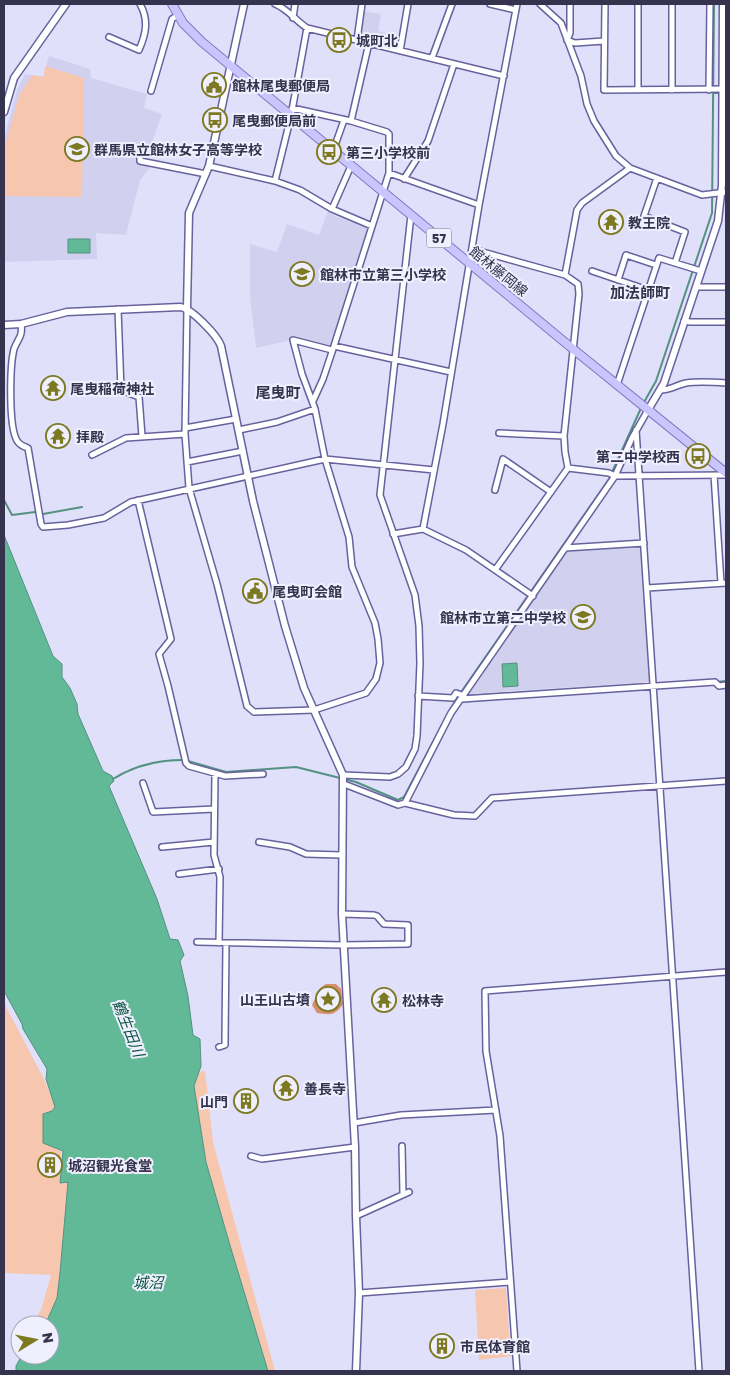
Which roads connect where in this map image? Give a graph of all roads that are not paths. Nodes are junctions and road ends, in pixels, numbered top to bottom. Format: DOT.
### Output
graph roads {
  1 [pos="66,4"];
  2 [pos="140,4"];
  3 [pos="172,4"];
  4 [pos="244,4"];
  5 [pos="275,4"];
  6 [pos="295,4"];
  7 [pos="362,4"];
  8 [pos="408,4"];
  9 [pos="452,4"];
  10 [pos="490,4"];
  11 [pos="517,4"];
  12 [pos="541,4"];
  13 [pos="570,4"];
  14 [pos="605,4"];
  15 [pos="638,4"];
  16 [pos="672,4"];
  17 [pos="710,4"];
  18 [pos="723,4"];
  19 [pos="516,10"];
  20 [pos="178,14"];
  21 [pos="293,18"];
  22 [pos="307,28"];
  23 [pos="109,37"];
  24 [pos="357,40"];
  25 [pos="568,40"];
  26 [pos="604,41"];
  27 [pos="369,43"];
  28 [pos="400,51"];
  29 [pos="432,58"];
  30 [pos="454,64"];
  31 [pos="231,66"];
  32 [pos="504,76"];
  33 [pos="724,89"];
  34 [pos="638,90"];
  35 [pos="672,90"];
  36 [pos="709,90"];
  37 [pos="6,91"];
  38 [pos="151,91"];
  39 [pos="4,112"];
  40 [pos="291,112"];
  41 [pos="344,120"];
  42 [pos="350,121"];
  43 [pos="333,151"];
  44 [pos="140,157"];
  45 [pos="209,166"];
  46 [pos="351,166"];
  47 [pos="630,168"];
  48 [pos="389,173"];
  49 [pos="206,174"];
  50 [pos="657,178"];
  51 [pos="404,179"];
  52 [pos="275,181"];
  53 [pos="383,192"];
  54 [pos="724,192"];
  55 [pos="479,205"];
  56 [pos="332,210"];
  57 [pos="411,215"];
  58 [pos="372,226"];
  59 [pos="472,249"];
  60 [pos="470,263"];
  61 [pos="675,264"];
  62 [pos="656,265"];
  63 [pos="592,271"];
  64 [pos="701,271"];
  65 [pos="565,275"];
  66 [pos="618,280"];
  67 [pos="696,287"];
  68 [pos="726,287"];
  69 [pos="648,290"];
  70 [pos="187,308"];
  71 [pos="118,309"];
  72 [pos="684,321"];
  73 [pos="726,322"];
  74 [pos="21,324"];
  75 [pos="4,325"];
  76 [pos="333,348"];
  77 [pos="572,349"];
  78 [pos="395,360"];
  79 [pos="451,372"];
  80 [pos="726,382"];
  81 [pos="617,385"];
  82 [pos="660,390"];
  83 [pos="313,401"];
  84 [pos="315,409"];
  85 [pos="648,410"];
  86 [pos="236,419"];
  87 [pos="239,430"];
  88 [pos="636,430"];
  89 [pos="185,431"];
  90 [pos="498,433"];
  91 [pos="142,436"];
  92 [pos="564,436"];
  93 [pos="243,451"];
  94 [pos="92,455"];
  95 [pos="325,459"];
  96 [pos="187,462"];
  97 [pos="383,464"];
  98 [pos="568,468"];
  99 [pos="434,470"];
  100 [pos="726,474"];
  101 [pos="714,475"];
  102 [pos="248,476"];
  103 [pos="615,476"];
  104 [pos="640,476"];
  105 [pos="189,488"];
  106 [pos="496,490"];
  107 [pos="551,492"];
  108 [pos="138,500"];
  109 [pos="423,529"];
  110 [pos="393,534"];
  111 [pos="644,543"];
  112 [pos="565,548"];
  113 [pos="495,570"];
  114 [pos="724,583"];
  115 [pos="647,588"];
  116 [pos="533,596"];
  117 [pos="726,685"];
  118 [pos="654,686"];
  119 [pos="418,696"];
  120 [pos="463,697"];
  121 [pos="314,710"];
  122 [pos="215,774"];
  123 [pos="262,774"];
  124 [pos="343,775"];
  125 [pos="726,780"];
  126 [pos="143,783"];
  127 [pos="344,784"];
  128 [pos="661,785"];
  129 [pos="405,804"];
  130 [pos="214,809"];
  131 [pos="214,842"];
  132 [pos="259,842"];
  133 [pos="162,847"];
  134 [pos="342,855"];
  135 [pos="219,870"];
  136 [pos="179,874"];
  137 [pos="342,914"];
  138 [pos="197,942"];
  139 [pos="219,943"];
  140 [pos="226,944"];
  141 [pos="344,945"];
  142 [pos="726,972"];
  143 [pos="673,976"];
  144 [pos="219,1047"];
  145 [pos="496,1110"];
  146 [pos="354,1123"];
  147 [pos="402,1146"];
  148 [pos="355,1147"];
  149 [pos="251,1156"];
  150 [pos="356,1216"];
  151 [pos="510,1282"];
  152 [pos="359,1294"];
  153 [pos="356,1371"];
  154 [pos="517,1371"];
  155 [pos="699,1371"];
  1 -- 37 [label="street"];
  2 -- 23 [label="street"];
  3 -- 20 [label="main road, 館林藤岡線 / 57"];
  4 -- 31 [label="street"];
  5 -- 21 [label="street"];
  6 -- 21 [label="street"];
  7 -- 24 [label="street"];
  8 -- 28 [label="street"];
  9 -- 29 [label="street"];
  10 -- 19 [label="street"];
  11 -- 19 [label="street"];
  12 -- 25 [label="street"];
  13 -- 25 [label="street"];
  14 -- 26 [label="street"];
  15 -- 34 [label="street"];
  16 -- 35 [label="street"];
  17 -- 36 [label="street"];
  18 -- 33 [label="street"];
  19 -- 32 [label="street"];
  20 -- 31 [label="main road, 館林藤岡線 / 57"];
  20 -- 38 [label="street"];
  21 -- 22 [label="street"];
  22 -- 24 [label="street"];
  22 -- 40 [label="street"];
  24 -- 27 [label="street"];
  25 -- 26 [label="street"];
  25 -- 47 [label="street"];
  26 -- 34 [label="street"];
  27 -- 28 [label="street"];
  27 -- 42 [label="street"];
  28 -- 29 [label="street"];
  29 -- 30 [label="street"];
  30 -- 32 [label="street"];
  30 -- 51 [label="street"];
  31 -- 40 [label="main road, 館林藤岡線 / 57"];
  31 -- 45 [label="street"];
  32 -- 55 [label="street"];
  33 -- 36 [label="street"];
  33 -- 54 [label="street"];
  34 -- 35 [label="street"];
  35 -- 36 [label="street"];
  37 -- 39 [label="street"];
  40 -- 41 [label="street"];
  40 -- 43 [label="main road, 館林藤岡線 / 57"];
  40 -- 52 [label="street"];
  41 -- 42 [label="street"];
  41 -- 43 [label="street"];
  42 -- 48 [label="street"];
  43 -- 46 [label="main road, 館林藤岡線 / 57"];
  44 -- 49 [label="street"];
  45 -- 49 [label="street"];
  45 -- 52 [label="street"];
  46 -- 53 [label="main road, 館林藤岡線 / 57"];
  46 -- 56 [label="street"];
  47 -- 50 [label="street"];
  47 -- 65 [label="street"];
  48 -- 51 [label="street"];
  48 -- 53 [label="street"];
  49 -- 70 [label="street"];
  50 -- 54 [label="street"];
  50 -- 61 [label="street"];
  51 -- 55 [label="street"];
  52 -- 56 [label="street"];
  53 -- 57 [label="main road, 館林藤岡線 / 57"];
  53 -- 58 [label="street"];
  54 -- 64 [label="street"];
  55 -- 59 [label="street"];
  56 -- 58 [label="street"];
  57 -- 60 [label="main road, 館林藤岡線 / 57"];
  57 -- 78 [label="street"];
  58 -- 76 [label="street"];
  59 -- 60 [label="street"];
  59 -- 65 [label="street"];
  60 -- 77 [label="main road, 館林藤岡線 / 57"];
  60 -- 79 [label="street"];
  61 -- 62 [label="street"];
  61 -- 64 [label="street"];
  62 -- 66 [label="street"];
  62 -- 69 [label="street"];
  63 -- 66 [label="street"];
  64 -- 67 [label="street"];
  65 -- 77 [label="street"];
  66 -- 69 [label="street"];
  67 -- 68 [label="street"];
  67 -- 72 [label="street"];
  69 -- 81 [label="street"];
  70 -- 71 [label="street"];
  70 -- 86 [label="street"];
  70 -- 89 [label="street"];
  71 -- 74 [label="street"];
  71 -- 91 [label="street"];
  72 -- 73 [label="street"];
  72 -- 82 [label="street"];
  74 -- 75 [label="street"];
  74 -- 108 [label="street"];
  76 -- 78 [label="street"];
  76 -- 83 [label="street"];
  76 -- 83 [label="street"];
  77 -- 81 [label="main road, 館林藤岡線 / 57"];
  77 -- 92 [label="street"];
  78 -- 79 [label="street"];
  78 -- 97 [label="street"];
  79 -- 99 [label="street"];
  80 -- 82 [label="street"];
  81 -- 85 [label="main road, 館林藤岡線 / 57"];
  82 -- 85 [label="street"];
  83 -- 84 [label="street"];
  84 -- 87 [label="street"];
  84 -- 95 [label="street"];
  85 -- 88 [label="street"];
  85 -- 100 [label="main road, 館林藤岡線 / 57"];
  86 -- 87 [label="street"];
  86 -- 89 [label="street"];
  87 -- 93 [label="street"];
  88 -- 103 [label="street"];
  88 -- 104 [label="street"];
  89 -- 91 [label="street"];
  89 -- 96 [label="street"];
  90 -- 92 [label="street"];
  91 -- 94 [label="street"];
  92 -- 98 [label="street"];
  93 -- 96 [label="street"];
  93 -- 102 [label="street"];
  95 -- 97 [label="street"];
  95 -- 102 [label="street"];
  95 -- 121 [label="street"];
  96 -- 105 [label="street"];
  97 -- 99 [label="street"];
  97 -- 110 [label="street"];
  98 -- 103 [label="street"];
  98 -- 107 [label="street"];
  99 -- 109 [label="street"];
  100 -- 101 [label="street"];
  101 -- 104 [label="street"];
  101 -- 114 [label="street"];
  102 -- 105 [label="street"];
  102 -- 121 [label="street"];
  103 -- 104 [label="street"];
  103 -- 112 [label="street"];
  104 -- 111 [label="street"];
  105 -- 108 [label="street"];
  105 -- 121 [label="street"];
  106 -- 107 [label="street"];
  107 -- 113 [label="street"];
  108 -- 122 [label="street"];
  109 -- 110 [label="street"];
  109 -- 113 [label="street"];
  110 -- 119 [label="street"];
  111 -- 112 [label="street"];
  111 -- 115 [label="street"];
  112 -- 116 [label="street"];
  113 -- 116 [label="street"];
  114 -- 115 [label="street"];
  115 -- 118 [label="street"];
  116 -- 120 [label="street"];
  117 -- 118 [label="street"];
  118 -- 120 [label="street"];
  118 -- 128 [label="street"];
  119 -- 120 [label="street"];
  119 -- 124 [label="street"];
  120 -- 129 [label="street"];
  121 -- 124 [label="street"];
  122 -- 123 [label="street"];
  122 -- 130 [label="street"];
  124 -- 127 [label="street"];
  125 -- 128 [label="street"];
  126 -- 130 [label="street"];
  127 -- 129 [label="street"];
  127 -- 134 [label="street"];
  128 -- 129 [label="street"];
  128 -- 143 [label="street"];
  130 -- 131 [label="street"];
  131 -- 133 [label="street"];
  131 -- 135 [label="street"];
  132 -- 134 [label="street"];
  134 -- 137 [label="street"];
  135 -- 136 [label="street"];
  135 -- 139 [label="street"];
  137 -- 141 [label="street"];
  137 -- 141 [label="street"];
  138 -- 139 [label="street"];
  139 -- 140 [label="street"];
  140 -- 141 [label="street"];
  140 -- 144 [label="street"];
  141 -- 146 [label="street"];
  142 -- 143 [label="street"];
  143 -- 145 [label="street"];
  143 -- 155 [label="street"];
  145 -- 146 [label="street"];
  145 -- 151 [label="street"];
  146 -- 148 [label="street"];
  147 -- 150 [label="street"];
  148 -- 149 [label="street"];
  148 -- 150 [label="street"];
  150 -- 152 [label="street"];
  151 -- 152 [label="street"];
  151 -- 154 [label="street"];
  152 -- 153 [label="street"];
}
